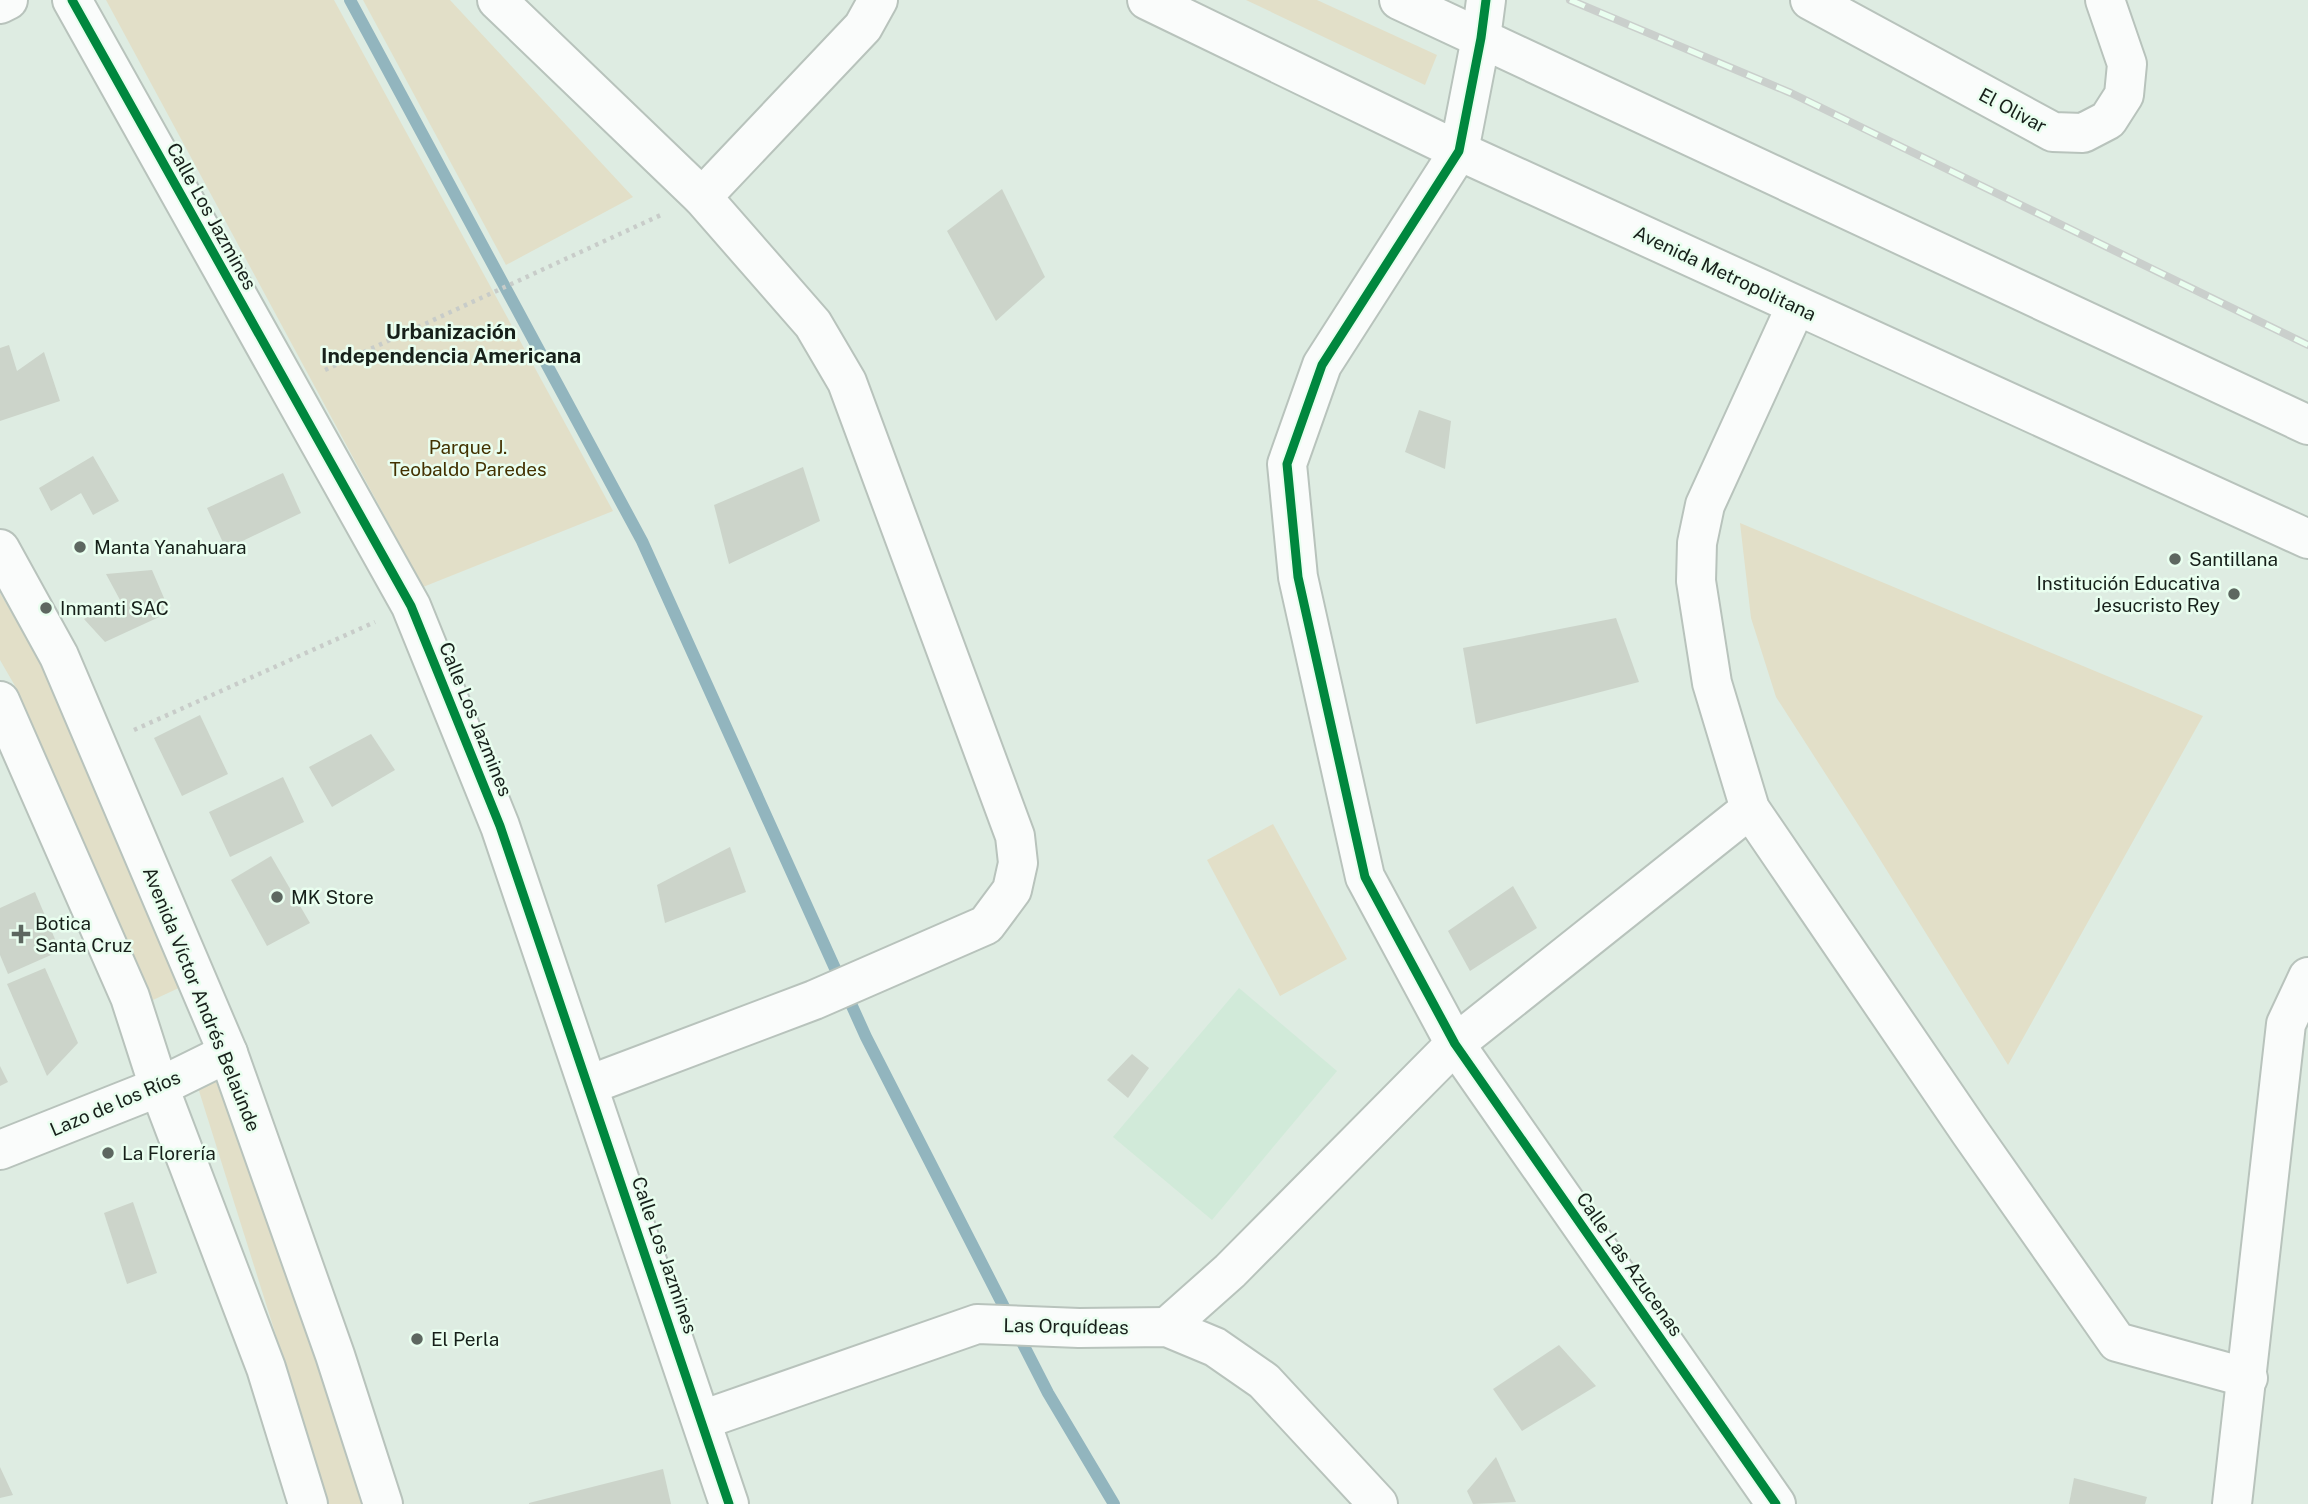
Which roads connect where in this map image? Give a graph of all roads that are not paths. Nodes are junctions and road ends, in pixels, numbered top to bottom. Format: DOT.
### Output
graph roads {
  1 [pos="8,0"];
  2 [pos="72,0"];
  3 [pos="496,0"];
  4 [pos="878,0"];
  5 [pos="1147,0"];
  6 [pos="1399,0"];
  7 [pos="1486,0"];
  8 [pos="1810,0"];
  9 [pos="2105,0"];
  10 [pos="0,4"];
  11 [pos="1482,38"];
  12 [pos="1459,151"];
  13 [pos="702,197"];
  14 [pos="1797,306"];
  15 [pos="2308,425"];
  16 [pos="2308,539"];
  17 [pos="0,549"];
  18 [pos="0,701"];
  19 [pos="1750,809"];
  20 [pos="2308,977"];
  21 [pos="1455,1044"];
  22 [pos="228,1053"];
  23 [pos="589,1085"];
  24 [pos="159,1087"];
  25 [pos="0,1150"];
  26 [pos="1167,1327"];
  27 [pos="2248,1378"];
  28 [pos="702,1420"];
  29 [pos="308,1504"];
  30 [pos="383,1504"];
  31 [pos="730,1504"];
  32 [pos="1378,1504"];
  33 [pos="1776,1504"];
  34 [pos="2232,1504"];
  1 -- 10 [label="street"];
  2 -- 23 [label="street, Calle Los Jazmines"];
  3 -- 13 [label="street"];
  4 -- 13 [label="street"];
  5 -- 12 [label="street, Avenida Metropolitana"];
  6 -- 11 [label="street"];
  7 -- 11 [label="street"];
  8 -- 9 [label="street, El Olivar"];
  11 -- 12 [label="street"];
  11 -- 15 [label="street"];
  12 -- 14 [label="street, Avenida Metropolitana"];
  12 -- 21 [label="street, Calle Las Azucenas"];
  13 -- 23 [label="street"];
  14 -- 16 [label="street, Avenida Metropolitana"];
  14 -- 19 [label="street"];
  17 -- 22 [label="street, Avenida Víctor Andrés Belaúnde"];
  18 -- 24 [label="street"];
  19 -- 21 [label="street"];
  19 -- 27 [label="street"];
  20 -- 27 [label="street"];
  21 -- 26 [label="street"];
  21 -- 33 [label="street, Calle Las Azucenas"];
  22 -- 24 [label="street, Lazo de los Ríos"];
  22 -- 30 [label="street, Avenida Víctor Andrés Belaúnde"];
  23 -- 28 [label="street, Calle Los Jazmines"];
  24 -- 25 [label="street, Lazo de los Ríos"];
  24 -- 29 [label="street"];
  26 -- 28 [label="street, Las Orquídeas"];
  26 -- 32 [label="street, Las Orquídeas"];
  27 -- 34 [label="street"];
  28 -- 31 [label="street, Calle Los Jazmines"];
}
